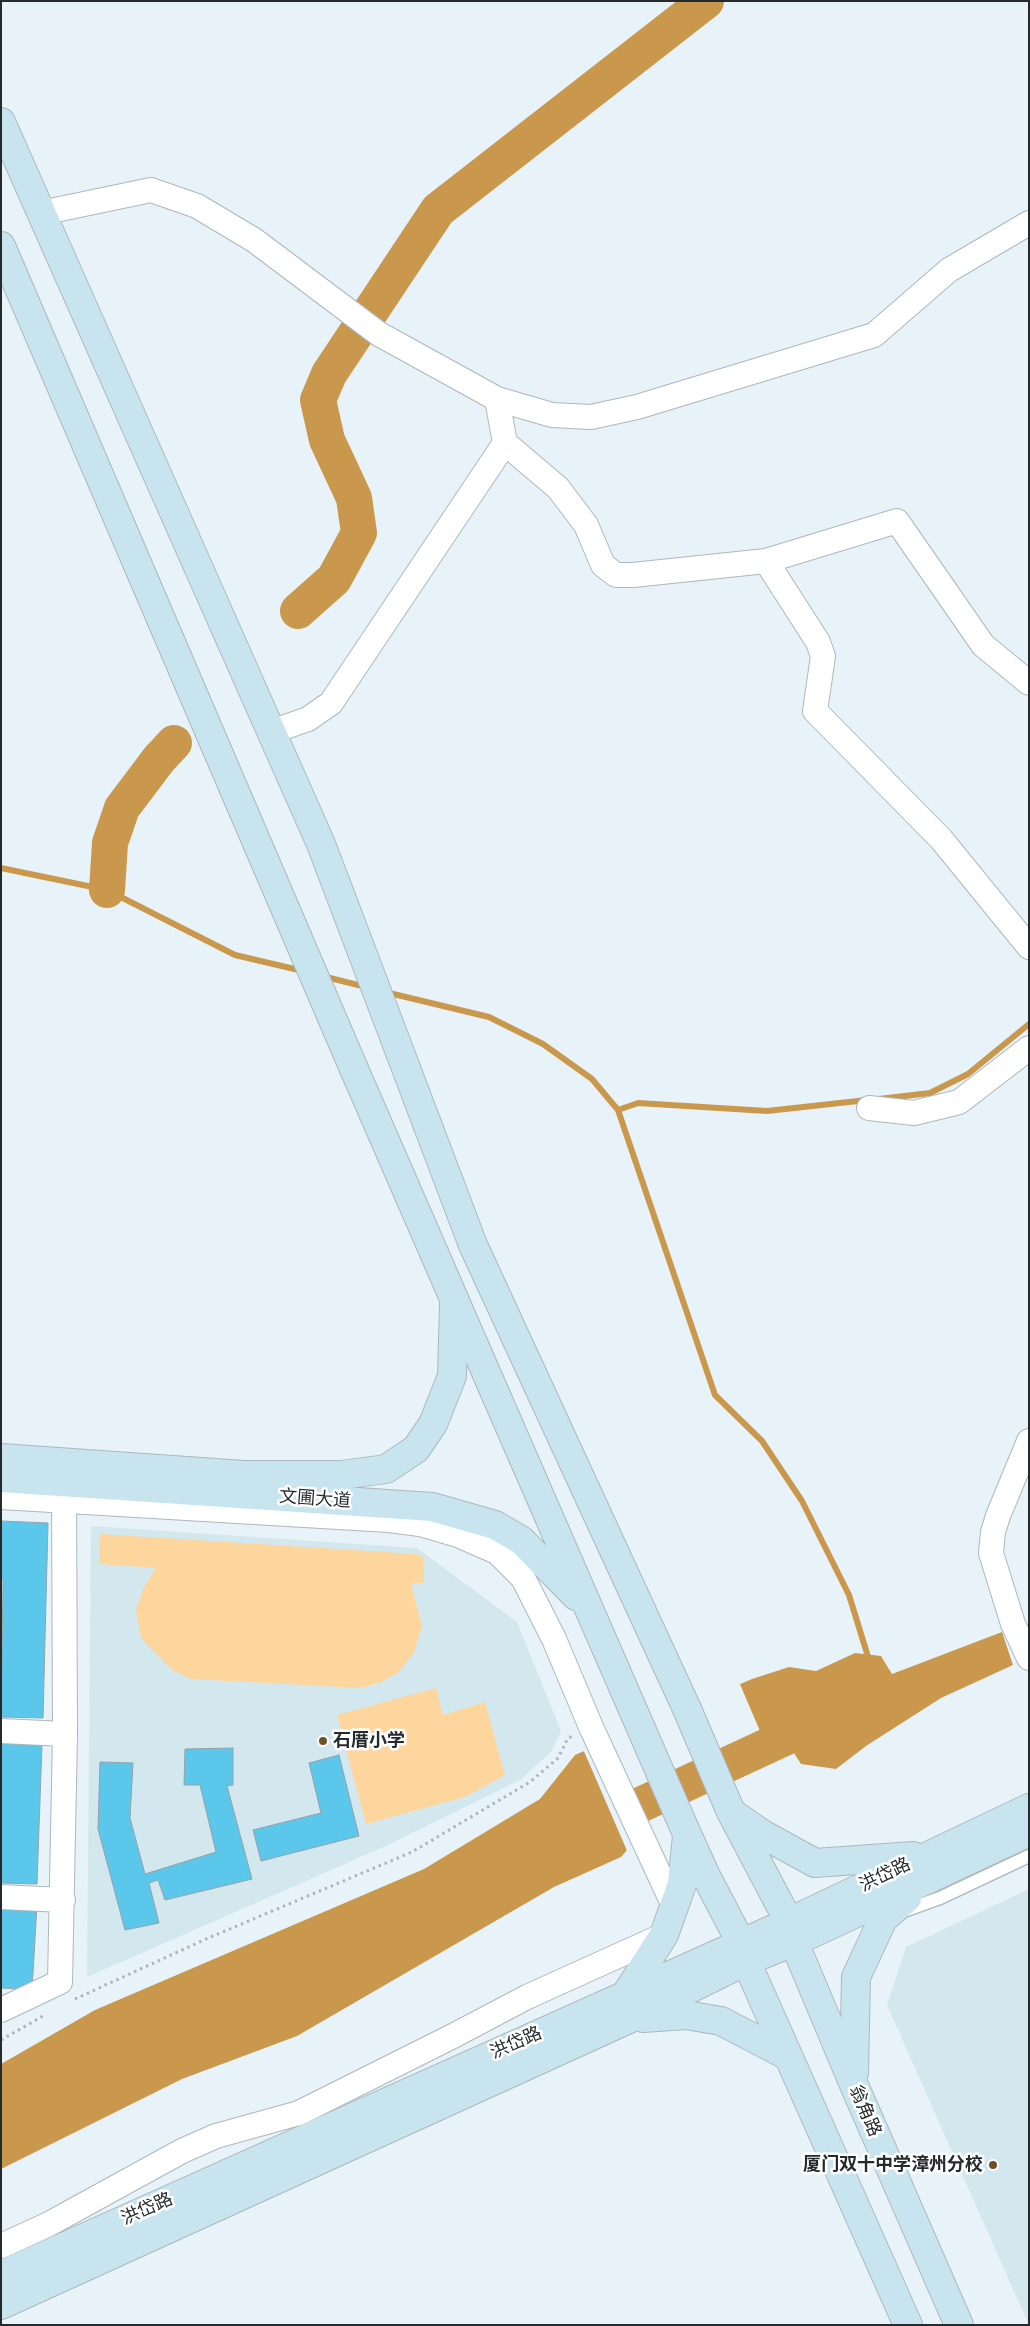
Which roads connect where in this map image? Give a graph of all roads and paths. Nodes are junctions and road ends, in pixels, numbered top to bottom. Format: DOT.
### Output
graph roads {
  1 [pos="1,122"];
  2 [pos="41,213"];
  3 [pos="1029,223"];
  4 [pos="1,246"];
  5 [pos="497,399"];
  6 [pos="506,443"];
  7 [pos="766,561"];
  8 [pos="1029,684"];
  9 [pos="271,732"];
  10 [pos="1029,947"];
  11 [pos="1029,1048"];
  12 [pos="869,1108"];
  13 [pos="454,1298"];
  14 [pos="1029,1441"];
  15 [pos="1,1458"];
  16 [pos="1,1478"];
  17 [pos="64,1482"];
  18 [pos="1,1497"];
  19 [pos="592,1614"];
  20 [pos="1029,1658"];
  21 [pos="1,1731"];
  22 [pos="65,1734"];
  23 [pos="595,1734"];
  24 [pos="1029,1808"];
  25 [pos="731,1812"];
  26 [pos="1029,1832"];
  27 [pos="688,1834"];
  28 [pos="1029,1856"];
  29 [pos="929,1866"];
  30 [pos="1,1897"];
  31 [pos="63,1900"];
  32 [pos="674,1906"];
  33 [pos="883,1919"];
  34 [pos="792,1932"];
  35 [pos="664,1935"];
  36 [pos="743,1952"];
  37 [pos="68,2003"];
  38 [pos="627,2006"];
  39 [pos="1,2010"];
  40 [pos="51,2012"];
  41 [pos="1,2040"];
  42 [pos="788,2056"];
  43 [pos="854,2084"];
  44 [pos="1,2246"];
  45 [pos="1,2275"];
  46 [pos="1,2305"];
  47 [pos="908,2325"];
  48 [pos="959,2325"];
  1 -- 2 [label="main road, 翁角路"];
  2 -- 5 [label="street"];
  2 -- 9 [label="main road, 翁角路"];
  3 -- 5 [label="street"];
  4 -- 13 [label="main road"];
  5 -- 6 [label="street"];
  6 -- 7 [label="street"];
  6 -- 9 [label="street"];
  7 -- 8 [label="street"];
  7 -- 10 [label="street"];
  9 -- 25 [label="main road, 翁角路"];
  11 -- 12 [label="street"];
  13 -- 17 [label="main road, 文圃大道"];
  13 -- 19 [label="main road"];
  14 -- 20 [label="street"];
  15 -- 17 [label="main road, 文圃大道"];
  16 -- 17 [label="main road, 文圃大道"];
  17 -- 18 [label="street"];
  17 -- 19 [label="main road, 文圃大道"];
  17 -- 22 [label="street"];
  17 -- 23 [label="street"];
  19 -- 27 [label="main road"];
  21 -- 22 [label="street"];
  22 -- 31 [label="street"];
  23 -- 32 [label="street"];
  23 -- 37 [label="path"];
  24 -- 29 [label="main road, 洪岱路"];
  25 -- 29 [label="main road"];
  25 -- 34 [label="main road, 翁角路"];
  26 -- 29 [label="main road"];
  27 -- 32 [label="main road"];
  27 -- 36 [label="main road"];
  28 -- 33 [label="lane"];
  29 -- 33 [label="main road"];
  29 -- 34 [label="main road"];
  30 -- 31 [label="street"];
  31 -- 39 [label="street"];
  32 -- 35 [label="main road"];
  33 -- 43 [label="main road"];
  34 -- 36 [label="main road"];
  34 -- 43 [label="main road, 翁角路"];
  35 -- 38 [label="main road"];
  35 -- 44 [label="street"];
  36 -- 38 [label="main road"];
  36 -- 42 [label="main road"];
  38 -- 42 [label="main road"];
  38 -- 45 [label="main road, 洪岱路"];
  38 -- 46 [label="main road"];
  40 -- 41 [label="path"];
  42 -- 47 [label="main road"];
  43 -- 48 [label="main road, 翁角路"];
}
